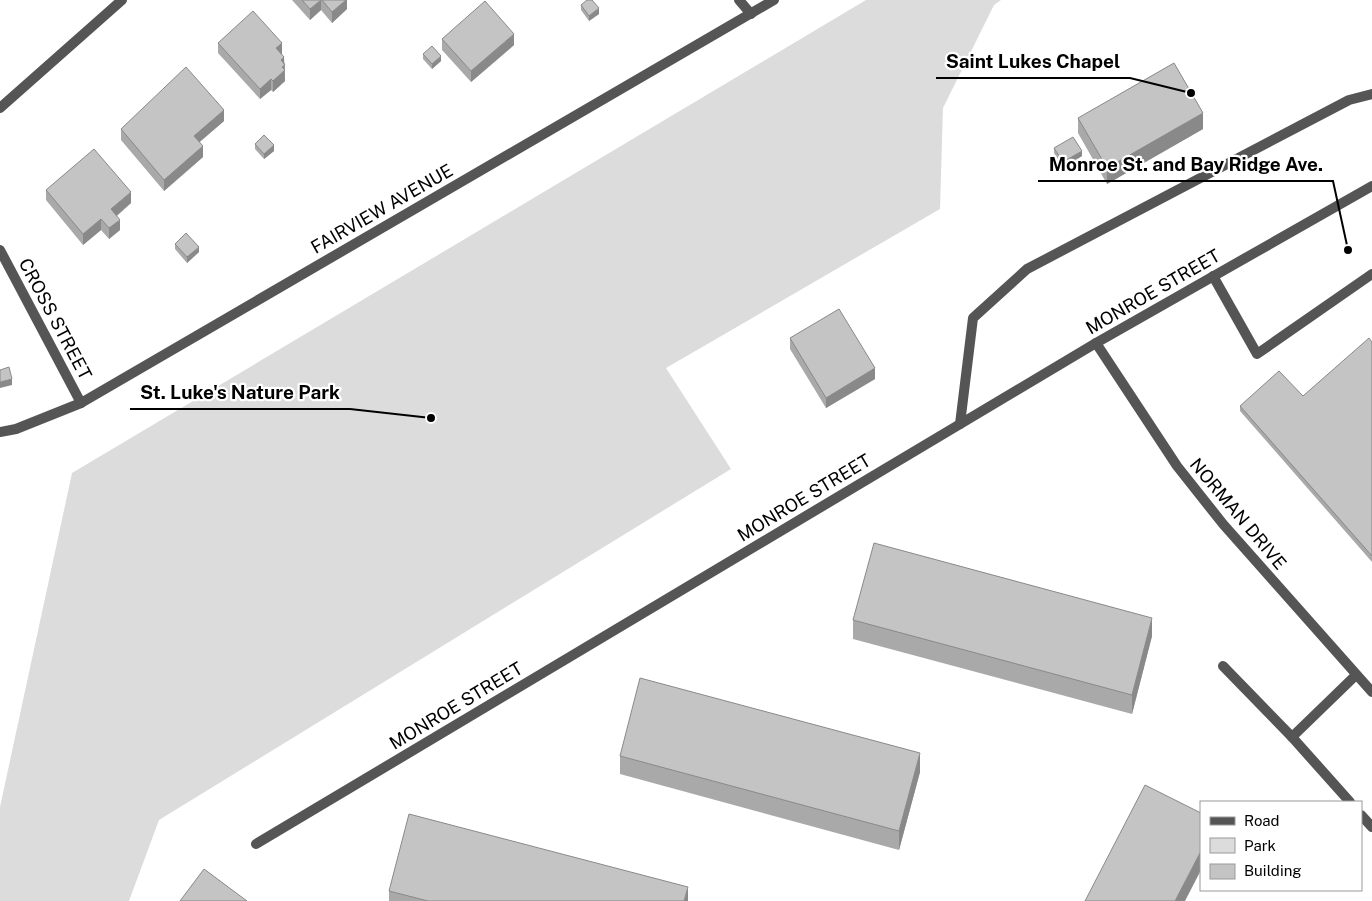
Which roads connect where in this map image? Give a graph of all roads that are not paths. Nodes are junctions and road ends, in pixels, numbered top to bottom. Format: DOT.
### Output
graph roads {
  1 [pos="122,0"];
  2 [pos="739,0"];
  3 [pos="774,0"];
  4 [pos="751,14"];
  5 [pos="1372,94"];
  6 [pos="0,108"];
  7 [pos="1372,186"];
  8 [pos="0,250"];
  9 [pos="1372,274"];
  10 [pos="1214,276"];
  11 [pos="1096,343"];
  12 [pos="81,403"];
  13 [pos="960,424"];
  14 [pos="0,432"];
  15 [pos="1223,666"];
  16 [pos="1356,675"];
  17 [pos="1372,692"];
  18 [pos="1292,737"];
  19 [pos="1349,801"];
  20 [pos="1362,816"];
  21 [pos="1372,827"];
  22 [pos="256,844"];
  1 -- 6 [label="street"];
  2 -- 4 [label="street"];
  3 -- 4 [label="street, FAIRVIEW AVENUE"];
  4 -- 12 [label="street, FAIRVIEW AVENUE"];
  5 -- 13 [label="street"];
  7 -- 10 [label="street, MONROE STREET"];
  8 -- 12 [label="street, CROSS STREET"];
  9 -- 10 [label="street"];
  10 -- 11 [label="street, MONROE STREET"];
  11 -- 13 [label="street, MONROE STREET"];
  11 -- 16 [label="street, NORMAN DRIVE"];
  12 -- 14 [label="street, FAIRVIEW AVENUE"];
  13 -- 22 [label="street, MONROE STREET"];
  15 -- 18 [label="street"];
  16 -- 17 [label="street, NORMAN DRIVE"];
  16 -- 18 [label="street"];
  18 -- 19 [label="street"];
  20 -- 21 [label="street"];
}
